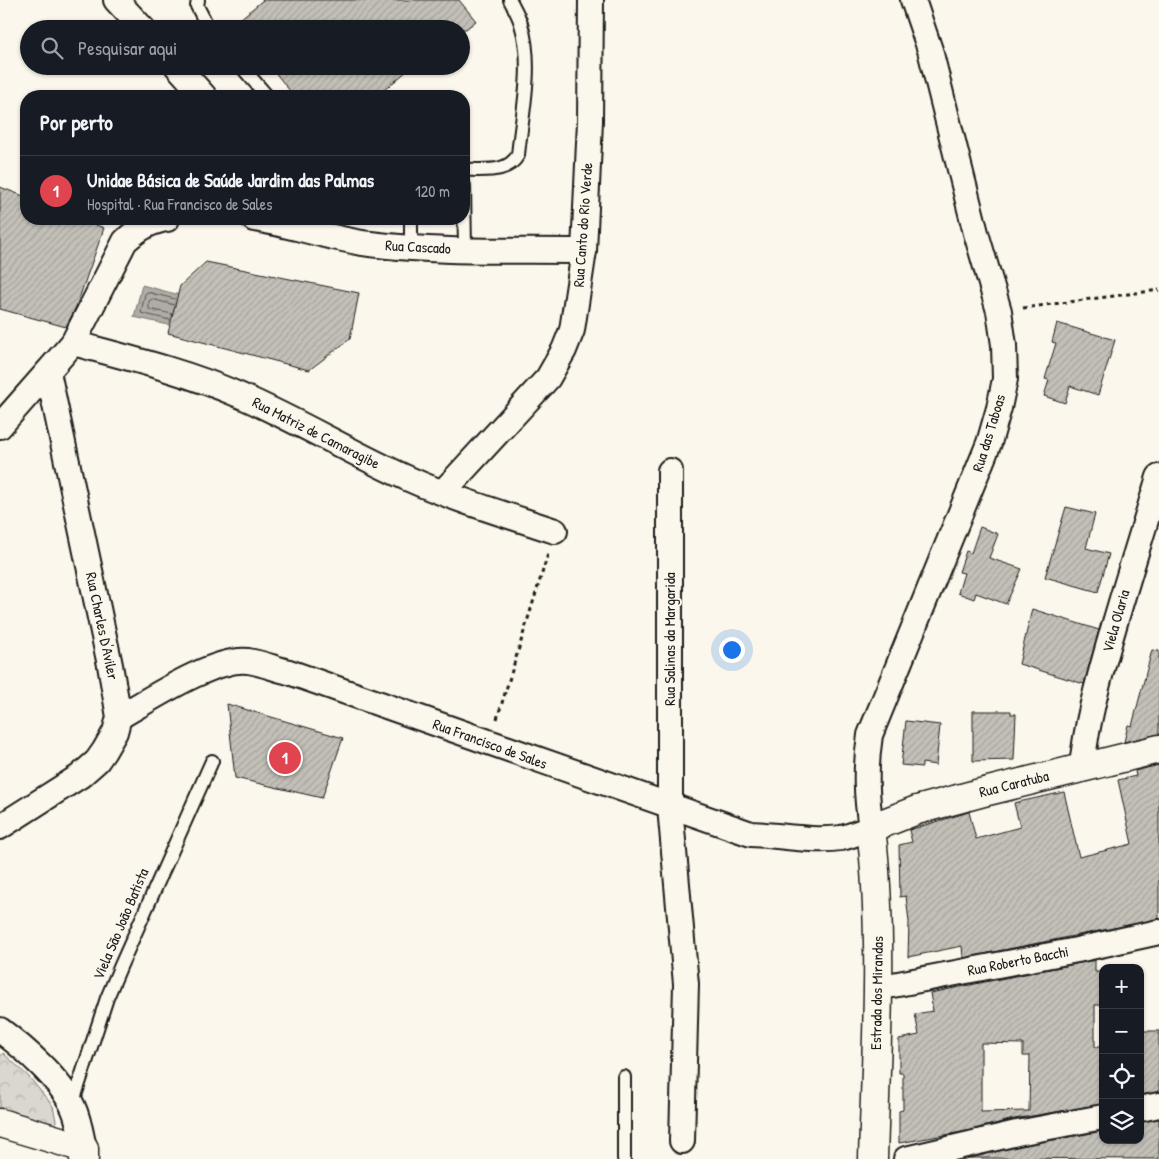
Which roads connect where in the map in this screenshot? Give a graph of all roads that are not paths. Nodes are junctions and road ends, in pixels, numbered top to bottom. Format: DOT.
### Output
graph roads {
  1 [pos="116,0"];
  2 [pos="198,0"];
  3 [pos="510,0"];
  4 [pos="913,0"];
  5 [pos="589,2"];
  6 [pos="135,20"];
  7 [pos="204,20"];
  8 [pos="185,75"];
  9 [pos="249,75"];
  10 [pos="199,90"];
  11 [pos="262,90"];
  12 [pos="470,170"];
  13 [pos="147,225"];
  14 [pos="286,225"];
  15 [pos="411,225"];
  16 [pos="464,225"];
  17 [pos="411,249"];
  18 [pos="464,250"];
  19 [pos="584,251"];
  20 [pos="73,343"];
  21 [pos="48,372"];
  22 [pos="0,426"];
  23 [pos="670,471"];
  24 [pos="1159,477"];
  25 [pos="443,492"];
  26 [pos="555,532"];
  27 [pos="119,717"];
  28 [pos="1159,749"];
  29 [pos="212,761"];
  30 [pos="1082,767"];
  31 [pos="670,807"];
  32 [pos="0,827"];
  33 [pos="871,828"];
  34 [pos="1159,932"];
  35 [pos="877,988"];
  36 [pos="0,1030"];
  37 [pos="624,1077"];
  38 [pos="72,1105"];
  39 [pos="1159,1105"];
  40 [pos="1144,1108"];
  41 [pos="1099,1118"];
  42 [pos="0,1123"];
  43 [pos="682,1141"];
  44 [pos="84,1154"];
  45 [pos="624,1159"];
  46 [pos="873,1159"];
  47 [pos="906,1159"];
  1 -- 6 [label="street"];
  2 -- 7 [label="lane"];
  3 -- 12 [label="lane"];
  4 -- 33 [label="street, Rua das Taboas"];
  5 -- 19 [label="street, Rua Canto do Rio Verde"];
  8 -- 10 [label="street"];
  9 -- 11 [label="lane"];
  13 -- 20 [label="street"];
  14 -- 17 [label="street, Rua Cascado"];
  15 -- 17 [label="lane"];
  16 -- 18 [label="lane"];
  17 -- 18 [label="street, Rua Cascado"];
  18 -- 19 [label="street, Rua Cascado"];
  19 -- 25 [label="street, Rua Canto do Rio Verde"];
  20 -- 21 [label="street"];
  20 -- 25 [label="street, Rua Matriz de Camaragibe"];
  21 -- 22 [label="street"];
  21 -- 27 [label="street, Rua Charles D'Aviler"];
  23 -- 31 [label="street, Rua Salinas da Margarida"];
  24 -- 30 [label="street, Viela Olaria"];
  25 -- 26 [label="street, Rua Matriz de Camaragibe"];
  27 -- 31 [label="street, Rua Francisco de Sales"];
  27 -- 32 [label="street"];
  28 -- 30 [label="street, Rua Caratuba"];
  29 -- 38 [label="lane, Viela São João Batista"];
  30 -- 33 [label="street, Rua Caratuba"];
  31 -- 33 [label="street, Rua Francisco de Sales"];
  31 -- 43 [label="street, Rua Salinas da Margarida"];
  33 -- 35 [label="street, Estrada dos Mirandas"];
  34 -- 35 [label="street, Rua Roberto Bacchi"];
  35 -- 46 [label="street, Estrada dos Mirandas"];
  36 -- 38 [label="street"];
  37 -- 45 [label="lane"];
  38 -- 44 [label="street"];
  39 -- 40 [label="street"];
  41 -- 47 [label="street"];
  42 -- 44 [label="street"];
}
